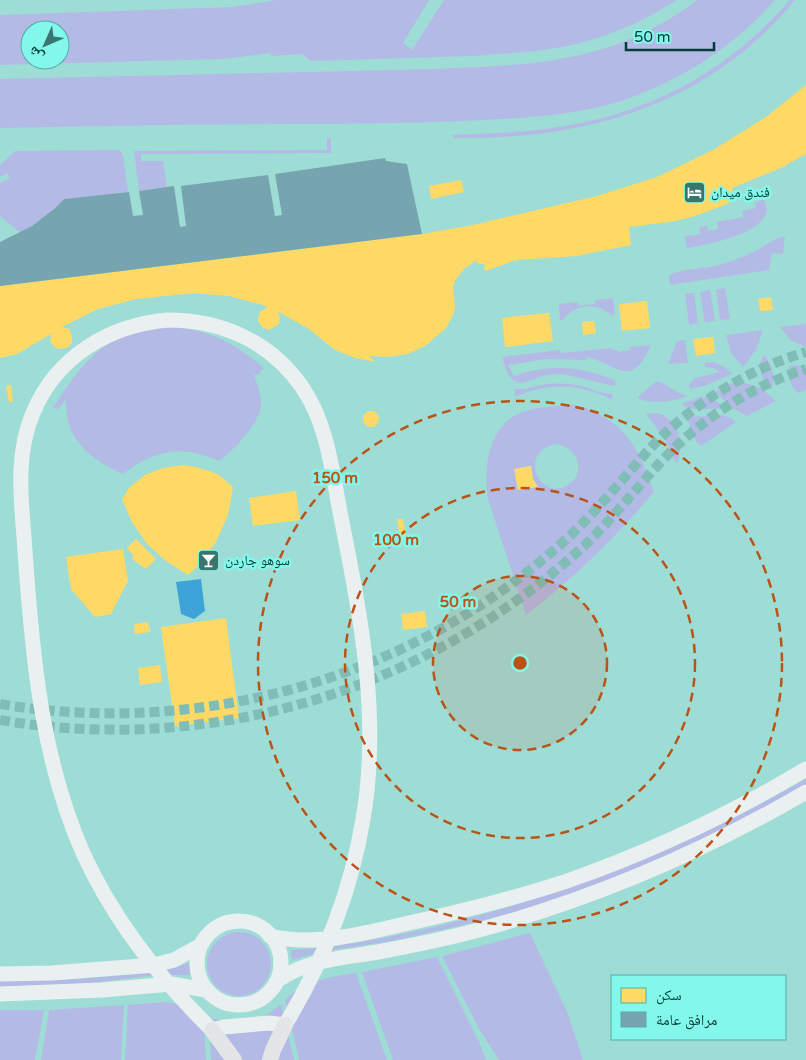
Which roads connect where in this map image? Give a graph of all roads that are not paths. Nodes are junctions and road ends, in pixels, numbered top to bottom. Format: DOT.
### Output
graph roads {
  1 [pos="806,769"];
  2 [pos="806,792"];
  3 [pos="270,936"];
  4 [pos="202,945"];
  5 [pos="0,974"];
  6 [pos="278,980"];
  7 [pos="206,990"];
  8 [pos="0,994"];
  9 [pos="285,1026"];
  10 [pos="212,1030"];
  11 [pos="234,1060"];
  12 [pos="270,1060"];
  1 -- 3 [label="street"];
  2 -- 6 [label="street"];
  3 -- 4 [label="street"];
  3 -- 6 [label="street"];
  4 -- 5 [label="street"];
  4 -- 7 [label="street"];
  6 -- 7 [label="street"];
  7 -- 8 [label="street"];
  9 -- 10 [label="street"];
  9 -- 10 [label="street"];
  9 -- 12 [label="main road"];
  10 -- 11 [label="main road"];
}
